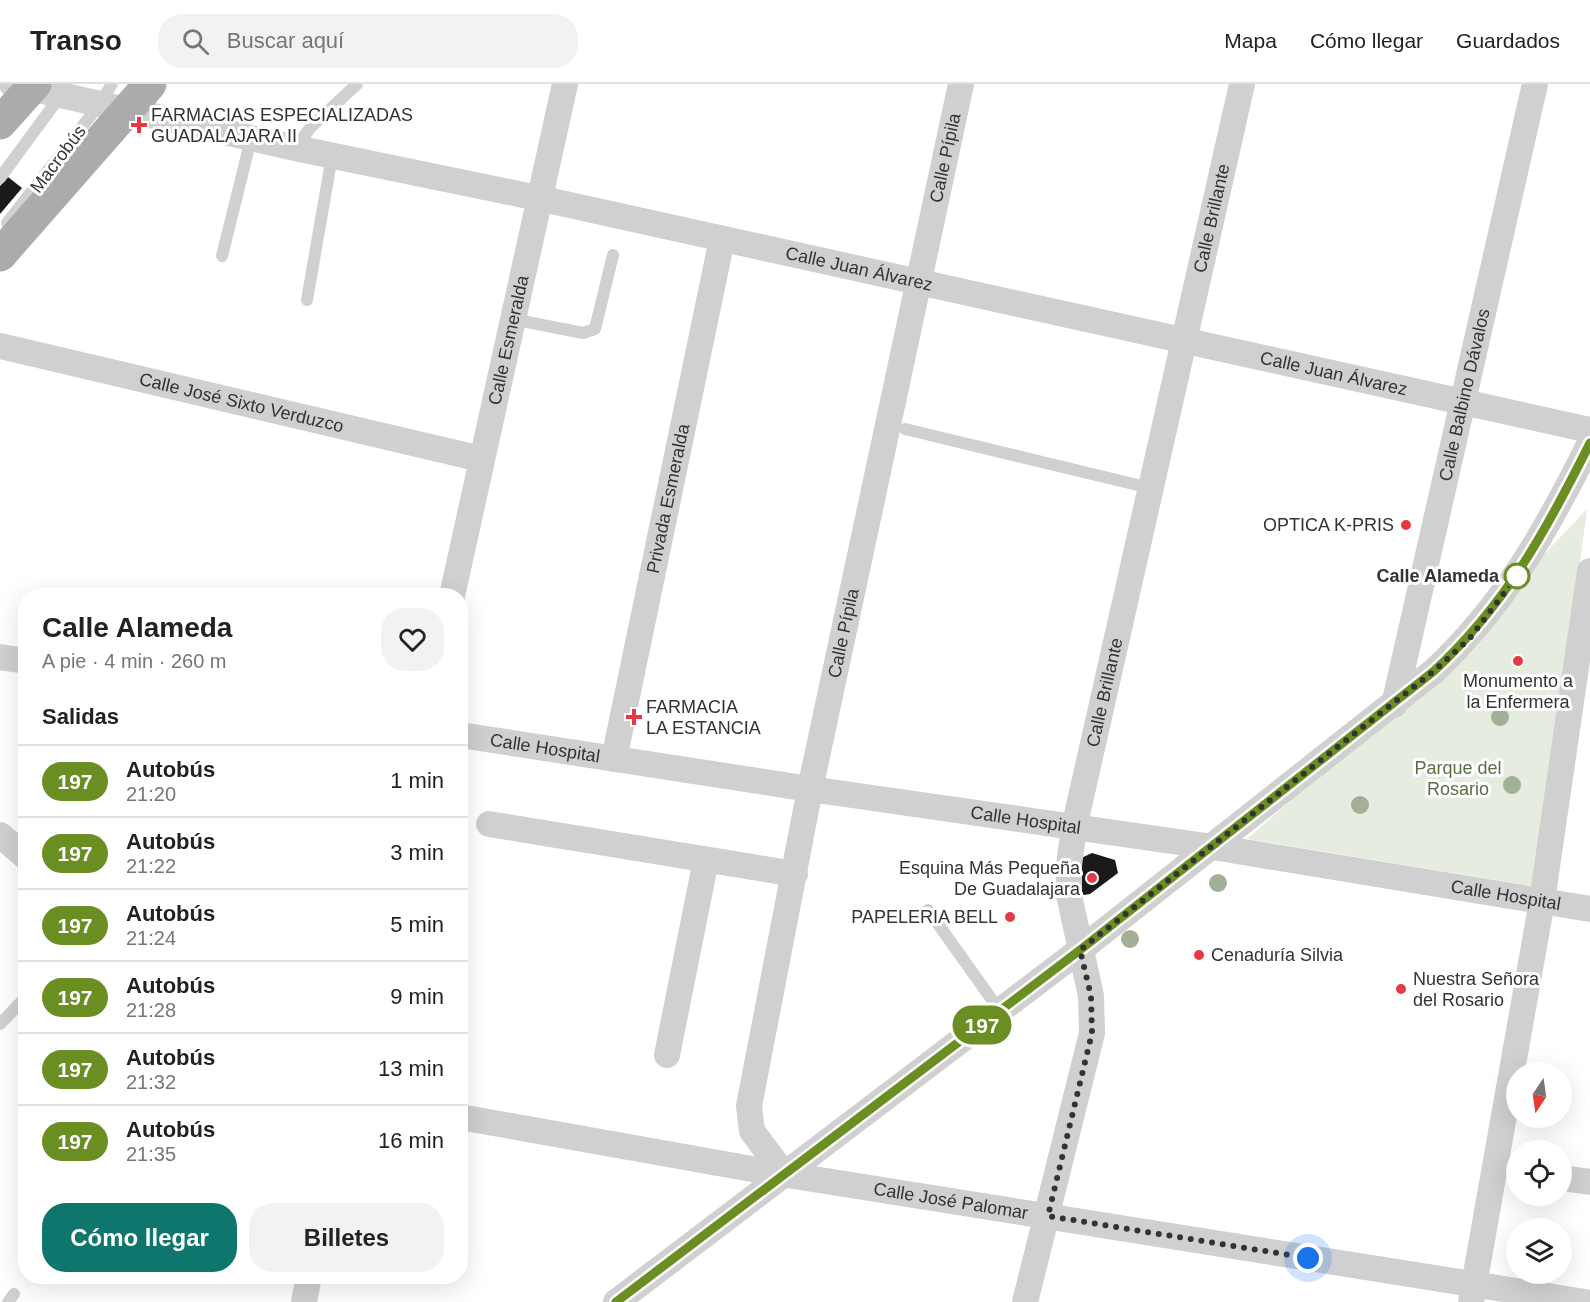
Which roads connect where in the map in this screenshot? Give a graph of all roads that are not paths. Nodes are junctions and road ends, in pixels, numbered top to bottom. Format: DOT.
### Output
graph roads {
  1 [pos="150,84"];
  2 [pos="357,84"];
  3 [pos="565,84"];
  4 [pos="961,84"];
  5 [pos="1242,84"];
  6 [pos="1535,84"];
  7 [pos="42,87"];
  8 [pos="113,100"];
  9 [pos="0,123"];
  10 [pos="251,139"];
  11 [pos="295,148"];
  12 [pos="332,156"];
  13 [pos="0,178"];
  14 [pos="538,198"];
  15 [pos="0,231"];
  16 [pos="722,238"];
  17 [pos="0,255"];
  18 [pos="613,255"];
  19 [pos="222,256"];
  20 [pos="917,281"];
  21 [pos="307,300"];
  22 [pos="512,319"];
  23 [pos="1183,340"];
  24 [pos="0,346"];
  25 [pos="1463,402"];
  26 [pos="905,429"];
  27 [pos="1590,430"];
  28 [pos="1590,443"];
  29 [pos="481,459"];
  30 [pos="1149,488"];
  31 [pos="1590,571"];
  32 [pos="454,588"];
  33 [pos="0,657"];
  34 [pos="18,660"];
  35 [pos="1394,705"];
  36 [pos="468,736"];
  37 [pos="614,759"];
  38 [pos="810,789"];
  39 [pos="489,824"];
  40 [pos="1074,828"];
  41 [pos="0,835"];
  42 [pos="1213,847"];
  43 [pos="18,850"];
  44 [pos="706,860"];
  45 [pos="795,874"];
  46 [pos="1542,901"];
  47 [pos="1590,909"];
  48 [pos="928,910"];
  49 [pos="1080,950"];
  50 [pos="18,1005"];
  51 [pos="1000,1011"];
  52 [pos="0,1024"];
  53 [pos="667,1055"];
  54 [pos="468,1118"];
  55 [pos="784,1174"];
  56 [pos="1572,1179"];
  57 [pos="1590,1182"];
  58 [pos="1048,1216"];
  59 [pos="307,1284"];
  60 [pos="1472,1293"];
  61 [pos="304,1302"];
  62 [pos="616,1302"];
  63 [pos="1025,1302"];
  64 [pos="1584,1302"];
  1 -- 8 [label="main road"];
  2 -- 11 [label="lane"];
  3 -- 14 [label="street, Calle Esmeralda"];
  4 -- 20 [label="street, Calle Pípila"];
  5 -- 23 [label="street, Calle Brillante"];
  6 -- 25 [label="street, Calle Balbino Dávalos"];
  7 -- 8 [label="street, Calle Juan Álvarez"];
  7 -- 9 [label="main road"];
  7 -- 13 [label="lane, Macrobús"];
  8 -- 10 [label="street, Calle Juan Álvarez"];
  8 -- 15 [label="lane, Macrobús"];
  8 -- 17 [label="main road"];
  10 -- 11 [label="street, Calle Juan Álvarez"];
  10 -- 19 [label="lane"];
  11 -- 12 [label="street, Calle Juan Álvarez"];
  12 -- 14 [label="street, Calle Juan Álvarez"];
  12 -- 21 [label="lane"];
  14 -- 16 [label="street, Calle Juan Álvarez"];
  14 -- 22 [label="street, Calle Esmeralda"];
  16 -- 20 [label="street, Calle Juan Álvarez"];
  16 -- 37 [label="street, Privada Esmeralda"];
  18 -- 22 [label="lane"];
  20 -- 23 [label="street, Calle Juan Álvarez"];
  20 -- 38 [label="street, Calle Pípila"];
  22 -- 29 [label="street, Calle Esmeralda"];
  23 -- 25 [label="street, Calle Juan Álvarez"];
  23 -- 30 [label="street, Calle Brillante"];
  24 -- 29 [label="street, Calle José Sixto Verduzco"];
  25 -- 27 [label="street, Calle Juan Álvarez"];
  25 -- 35 [label="street, Calle Balbino Dávalos"];
  26 -- 30 [label="lane"];
  28 -- 35 [label="street"];
  29 -- 32 [label="street, Calle Esmeralda"];
  30 -- 40 [label="street, Calle Brillante"];
  31 -- 46 [label="street"];
  33 -- 34 [label="street"];
  35 -- 42 [label="street"];
  36 -- 37 [label="street, Calle Hospital"];
  37 -- 38 [label="street, Calle Hospital"];
  38 -- 40 [label="street, Calle Hospital"];
  38 -- 45 [label="street, Calle Pípila"];
  39 -- 44 [label="street"];
  40 -- 42 [label="street, Calle Hospital"];
  40 -- 49 [label="street, Calle Brillante"];
  41 -- 43 [label="street"];
  42 -- 46 [label="street, Calle Hospital"];
  42 -- 49 [label="street"];
  44 -- 45 [label="street"];
  44 -- 53 [label="street"];
  45 -- 55 [label="street, Calle Pípila"];
  46 -- 47 [label="street, Calle Hospital"];
  46 -- 60 [label="street"];
  48 -- 51 [label="lane"];
  49 -- 51 [label="street"];
  49 -- 58 [label="street, Calle Brillante"];
  50 -- 52 [label="lane"];
  51 -- 55 [label="street"];
  54 -- 55 [label="street, Calle José Palomar"];
  55 -- 58 [label="street, Calle José Palomar"];
  55 -- 62 [label="street"];
  56 -- 57 [label="street"];
  58 -- 60 [label="street, Calle José Palomar"];
  58 -- 63 [label="street, Calle Brillante"];
  59 -- 61 [label="street"];
  60 -- 64 [label="street, Calle José Palomar"];
}
